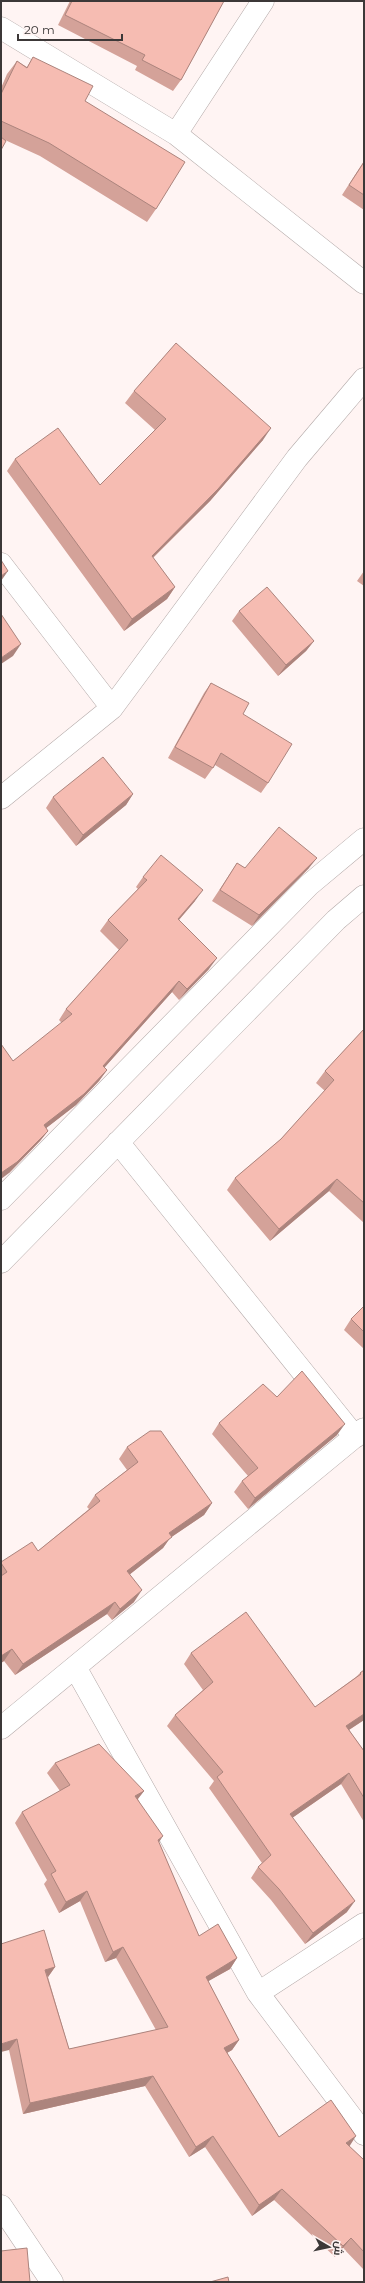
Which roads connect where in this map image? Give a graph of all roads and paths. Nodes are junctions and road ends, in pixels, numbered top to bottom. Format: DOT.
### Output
graph roads {
  1 [pos="263,1"];
  2 [pos="1,28"];
  3 [pos="176,134"];
  4 [pos="364,283"];
  5 [pos="364,379"];
  6 [pos="1,564"];
  7 [pos="112,708"];
  8 [pos="1,798"];
  9 [pos="364,839"];
  10 [pos="364,896"];
  11 [pos="118,1142"];
  12 [pos="1,1199"];
  13 [pos="1,1262"];
  14 [pos="359,1433"];
  15 [pos="75,1667"];
  16 [pos="1,1728"];
  17 [pos="364,1924"];
  18 [pos="258,1993"];
  19 [pos="364,2134"];
  20 [pos="1,2206"];
  21 [pos="52,2282"];
  1 -- 3 [label="street"];
  2 -- 3 [label="street"];
  3 -- 4 [label="street"];
  5 -- 7 [label="street"];
  6 -- 7 [label="street"];
  7 -- 8 [label="street"];
  9 -- 12 [label="street"];
  10 -- 11 [label="street"];
  11 -- 13 [label="street"];
  11 -- 14 [label="street"];
  14 -- 15 [label="street"];
  15 -- 16 [label="street"];
  15 -- 18 [label="street"];
  17 -- 18 [label="street"];
  18 -- 19 [label="street"];
  20 -- 21 [label="street"];
}
